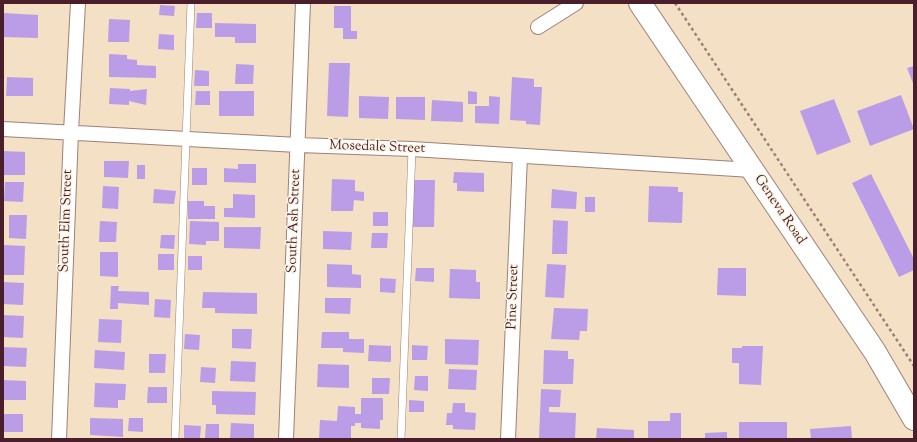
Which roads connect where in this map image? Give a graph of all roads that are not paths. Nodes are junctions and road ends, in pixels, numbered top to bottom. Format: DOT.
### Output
graph roads {
  1 [pos="78,3"];
  2 [pos="191,3"];
  3 [pos="303,3"];
  4 [pos="576,3"];
  5 [pos="640,3"];
  6 [pos="538,27"];
  7 [pos="3,129"];
  8 [pos="71,132"];
  9 [pos="187,138"];
  10 [pos="298,145"];
  11 [pos="412,149"];
  12 [pos="520,156"];
  13 [pos="752,170"];
  14 [pos="914,419"];
  15 [pos="59,439"];
  16 [pos="175,439"];
  17 [pos="286,439"];
  18 [pos="401,439"];
  19 [pos="508,439"];
  1 -- 8 [label="street, South Elm Street"];
  2 -- 9 [label="lane"];
  3 -- 10 [label="street, South Ash Street"];
  4 -- 6 [label="street"];
  5 -- 13 [label="main road, Geneva Road"];
  7 -- 8 [label="street, Mosedale Street"];
  8 -- 9 [label="street, Mosedale Street"];
  8 -- 15 [label="street, South Elm Street"];
  9 -- 10 [label="street, Mosedale Street"];
  9 -- 16 [label="lane"];
  10 -- 11 [label="street, Mosedale Street"];
  10 -- 17 [label="street, South Ash Street"];
  11 -- 12 [label="street, Mosedale Street"];
  11 -- 18 [label="lane"];
  12 -- 13 [label="street, Mosedale Street"];
  12 -- 19 [label="street, Pine Street"];
  13 -- 14 [label="main road, Geneva Road"];
}
